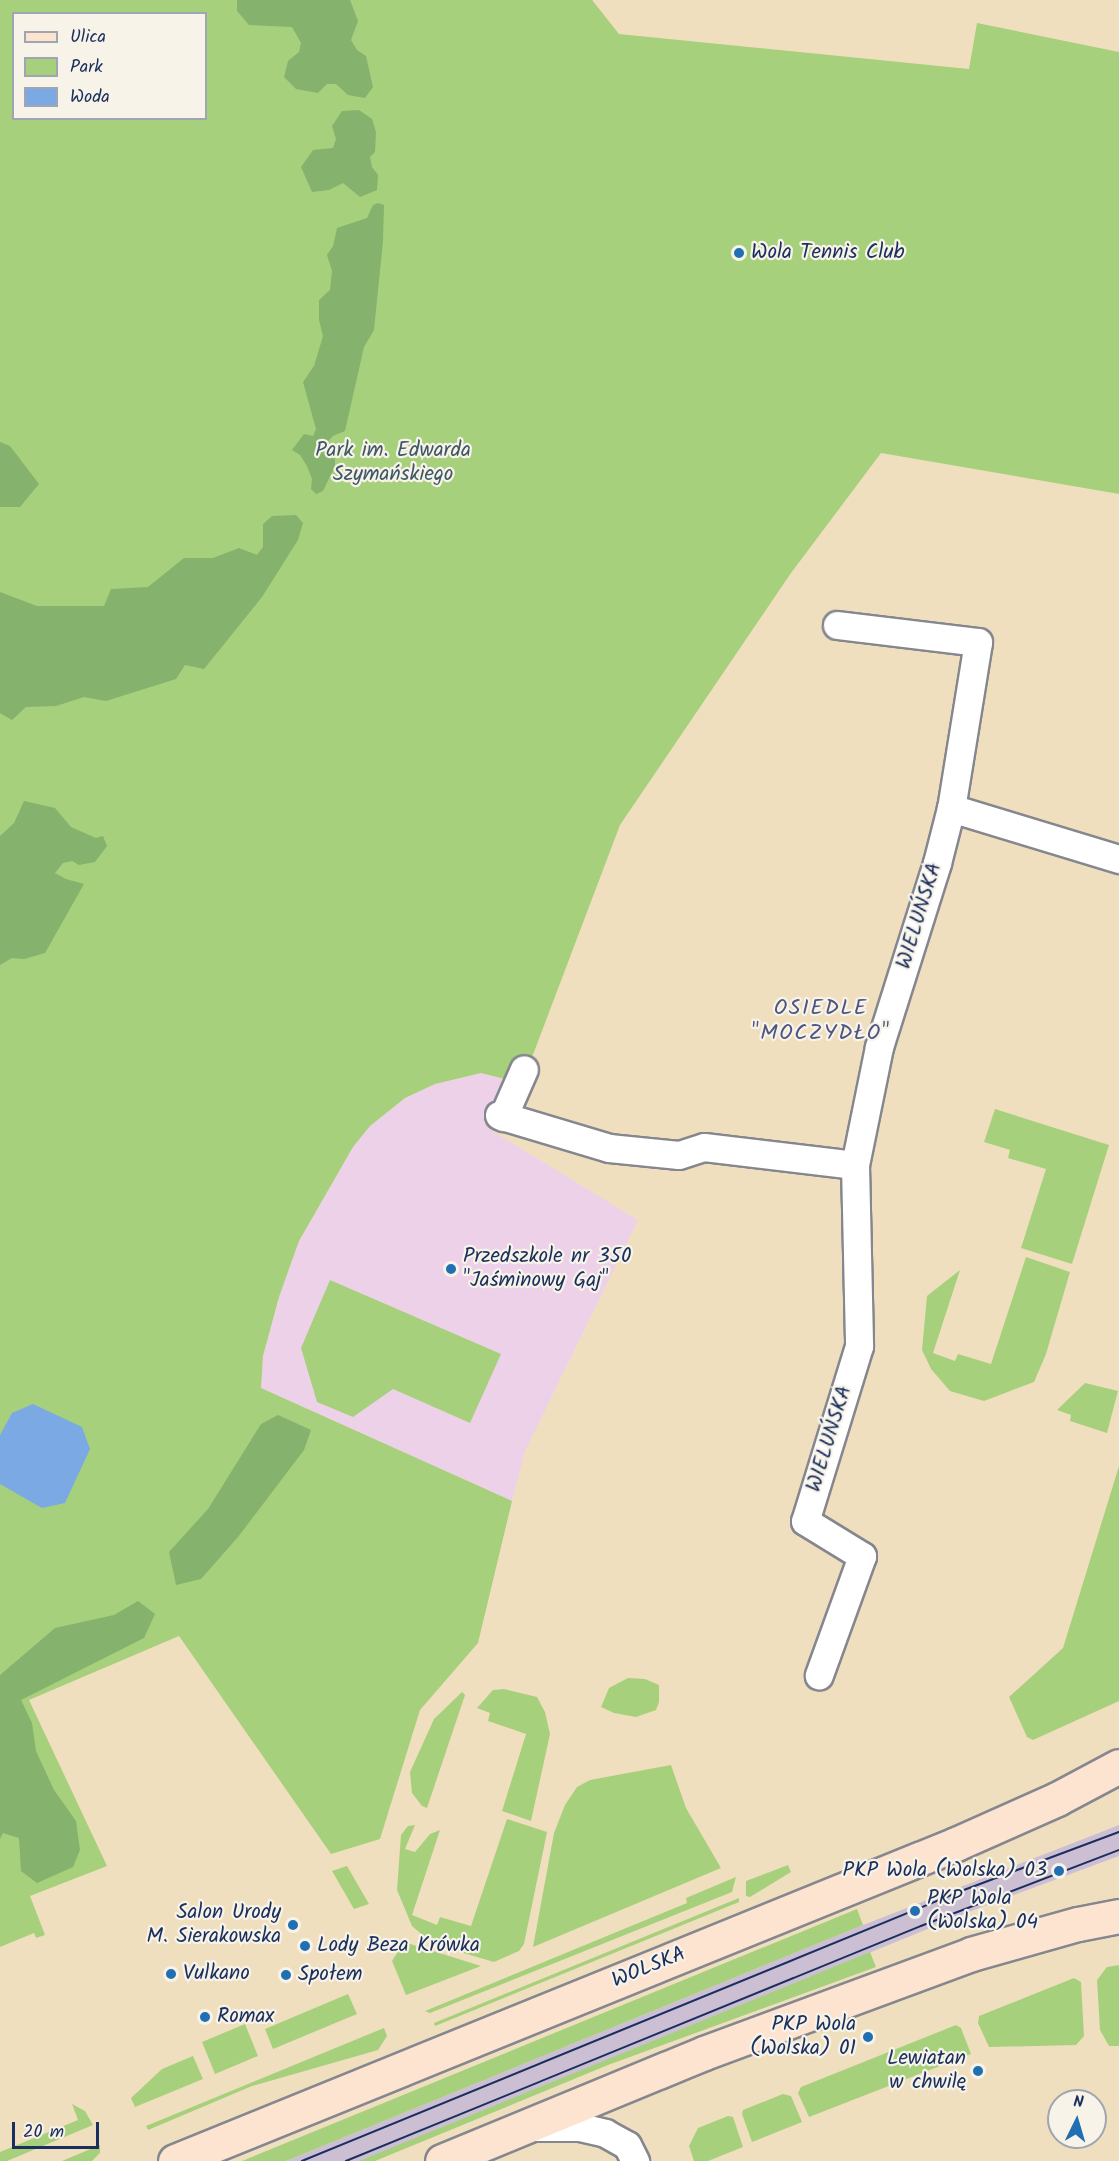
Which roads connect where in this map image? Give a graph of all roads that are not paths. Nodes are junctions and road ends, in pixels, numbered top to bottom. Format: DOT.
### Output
graph roads {
  1 [pos="837,625"];
  2 [pos="951,807"];
  3 [pos="1119,859"];
  4 [pos="524,1069"];
  5 [pos="855,1165"];
  6 [pos="819,1675"];
  7 [pos="1119,1766"];
  8 [pos="1119,1916"];
  9 [pos="521,2127"];
  10 [pos="175,2161"];
  11 [pos="442,2161"];
  12 [pos="634,2161"];
  1 -- 2 [label="street, WIELUŃSKA"];
  2 -- 3 [label="street"];
  2 -- 5 [label="street, WIELUŃSKA"];
  4 -- 5 [label="street"];
  5 -- 6 [label="street, WIELUŃSKA"];
  7 -- 10 [label="main road, WOLSKA"];
  8 -- 9 [label="main road"];
  9 -- 11 [label="main road"];
  9 -- 12 [label="street"];
}
